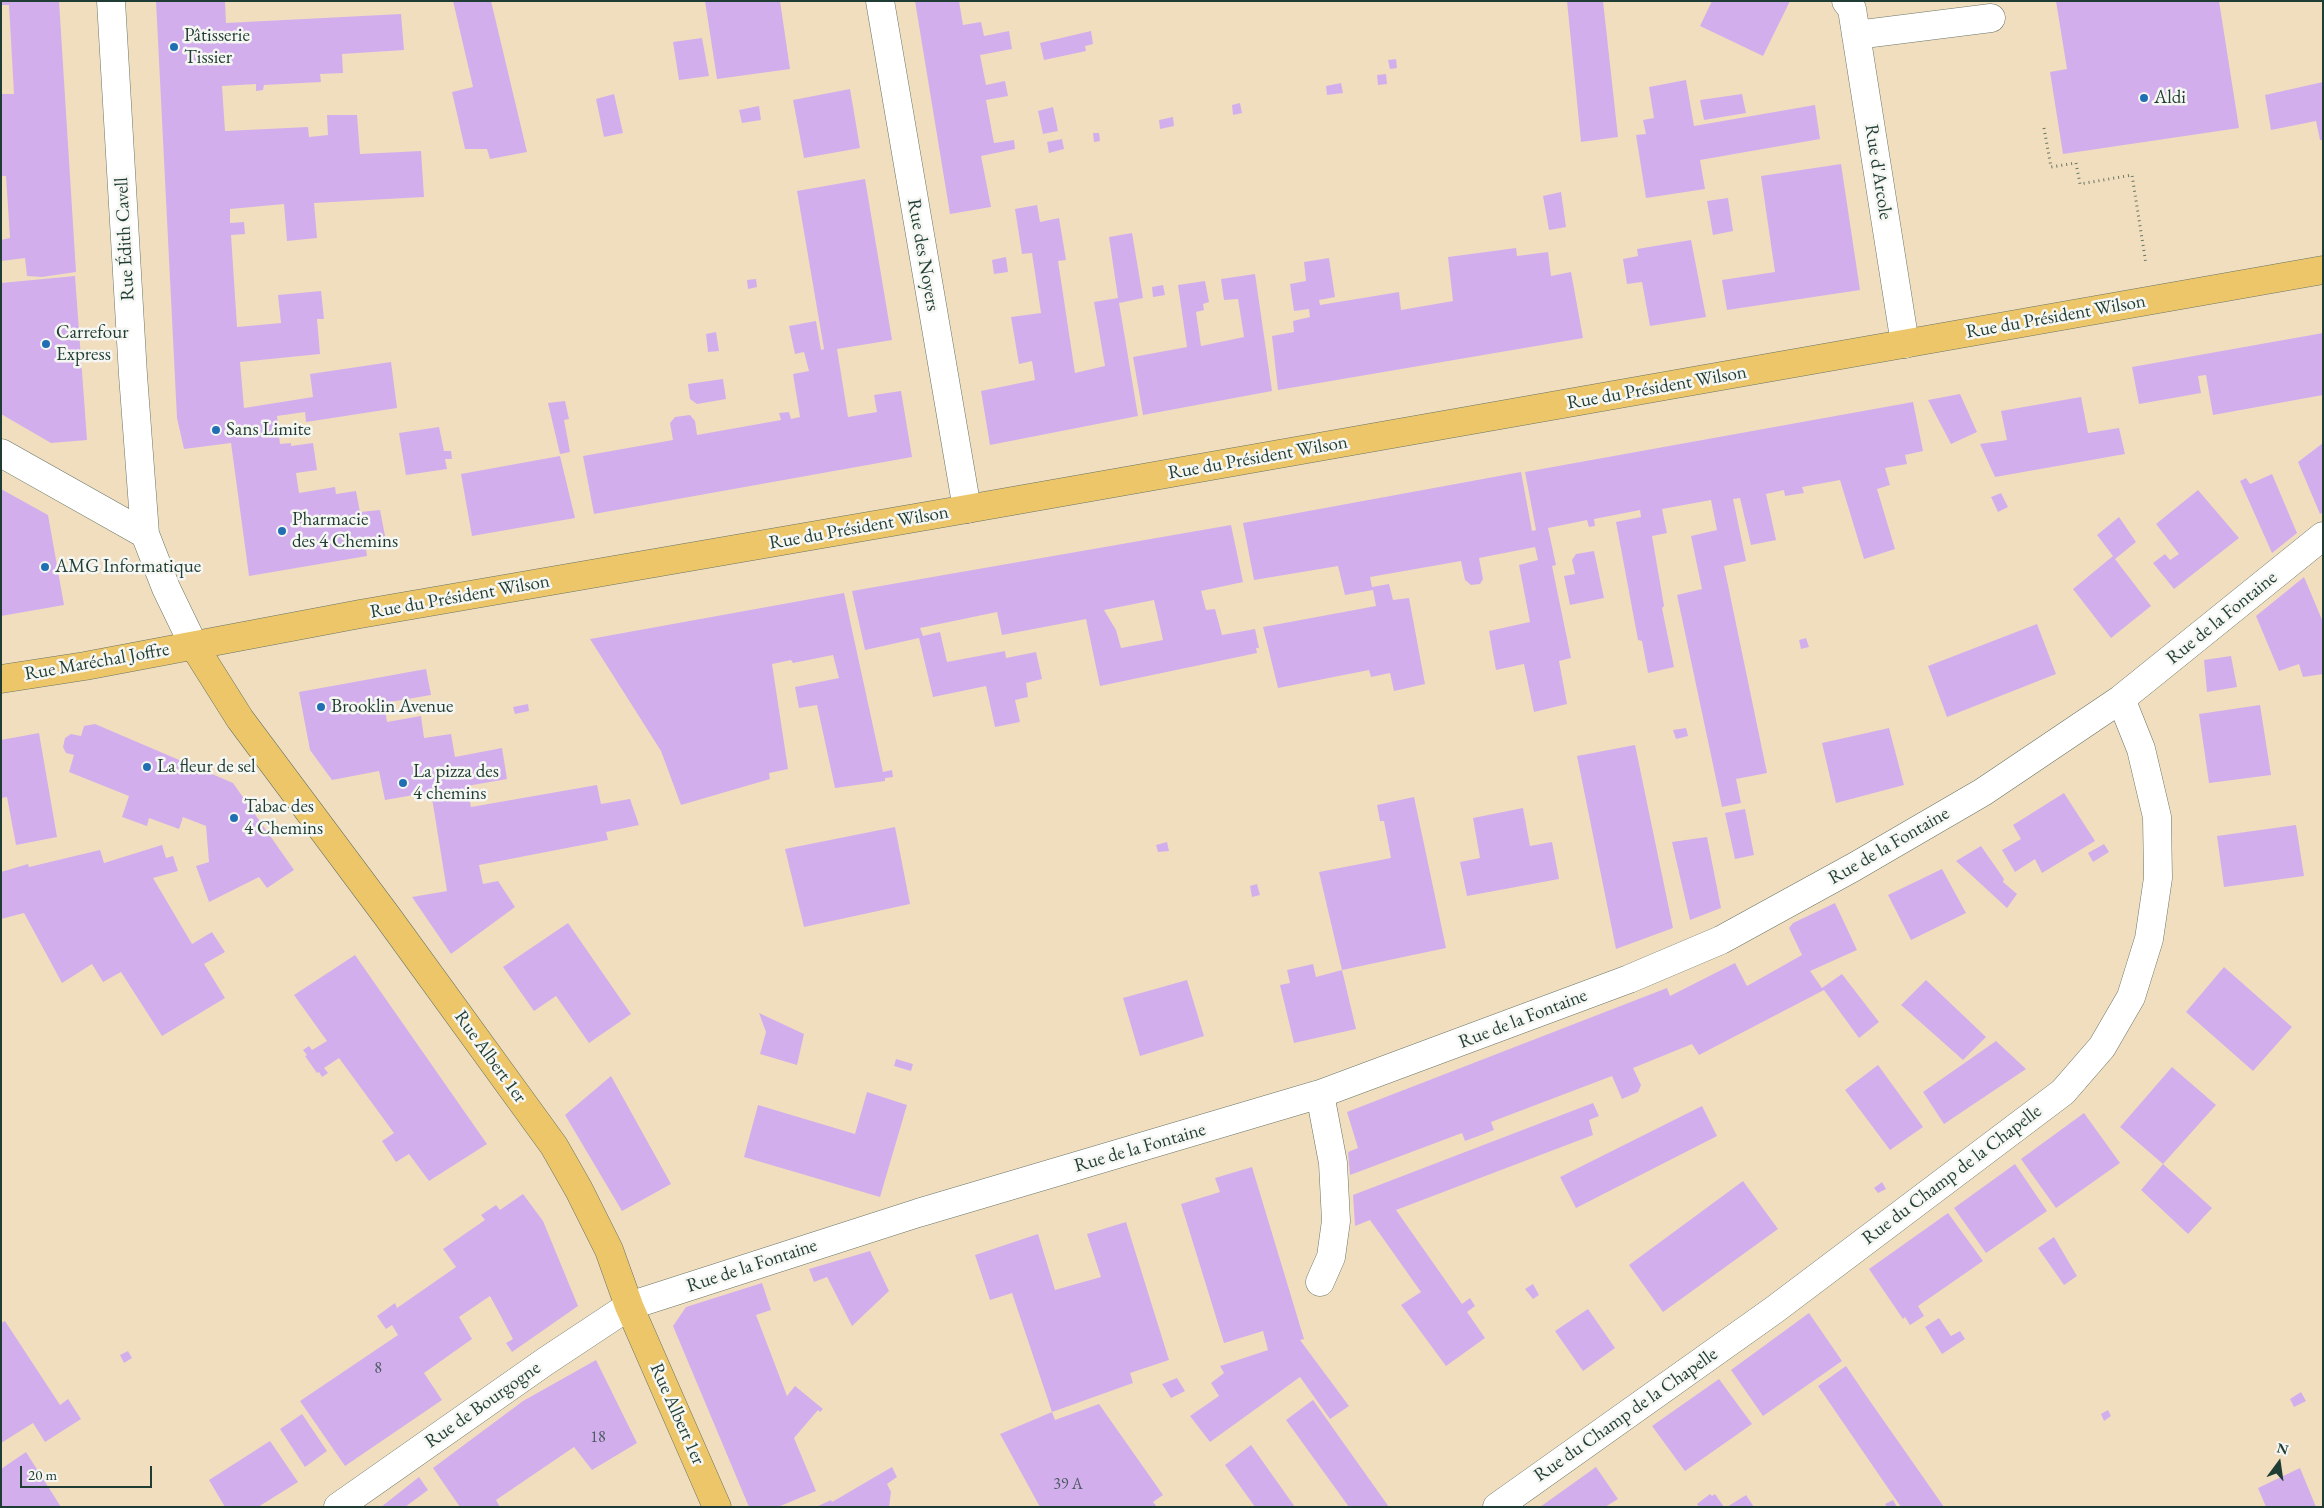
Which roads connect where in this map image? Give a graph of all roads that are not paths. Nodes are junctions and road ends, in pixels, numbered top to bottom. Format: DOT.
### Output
graph roads {
  1 [pos="111,1"];
  2 [pos="880,1"];
  3 [pos="1846,1"];
  4 [pos="1991,18"];
  5 [pos="1856,35"];
  6 [pos="2323,270"];
  7 [pos="1905,344"];
  8 [pos="1,452"];
  9 [pos="967,510"];
  10 [pos="145,534"];
  11 [pos="2323,536"];
  12 [pos="194,646"];
  13 [pos="1,678"];
  14 [pos="2121,699"];
  15 [pos="1320,1094"];
  16 [pos="1320,1282"];
  17 [pos="630,1306"];
  18 [pos="338,1507"];
  19 [pos="717,1507"];
  20 [pos="1497,1507"];
  1 -- 10 [label="street, Rue Édith Cavell"];
  2 -- 9 [label="street, Rue des Noyers"];
  3 -- 5 [label="street, Rue d'Arcole"];
  4 -- 5 [label="street"];
  5 -- 7 [label="street, Rue d'Arcole"];
  6 -- 7 [label="main road, Rue du Président Wilson"];
  7 -- 9 [label="main road, Rue du Président Wilson"];
  8 -- 10 [label="street"];
  9 -- 12 [label="main road, Rue du Président Wilson"];
  10 -- 12 [label="street, Rue Édith Cavell"];
  11 -- 14 [label="street, Rue de la Fontaine"];
  12 -- 13 [label="main road, Rue Maréchal Joffre"];
  12 -- 17 [label="main road, Rue Albert 1er"];
  14 -- 15 [label="street, Rue de la Fontaine"];
  14 -- 20 [label="street, Rue du Champ de la Chapelle"];
  15 -- 16 [label="street"];
  15 -- 17 [label="street, Rue de la Fontaine"];
  17 -- 18 [label="street, Rue de Bourgogne"];
  17 -- 19 [label="main road, Rue Albert 1er"];
}
